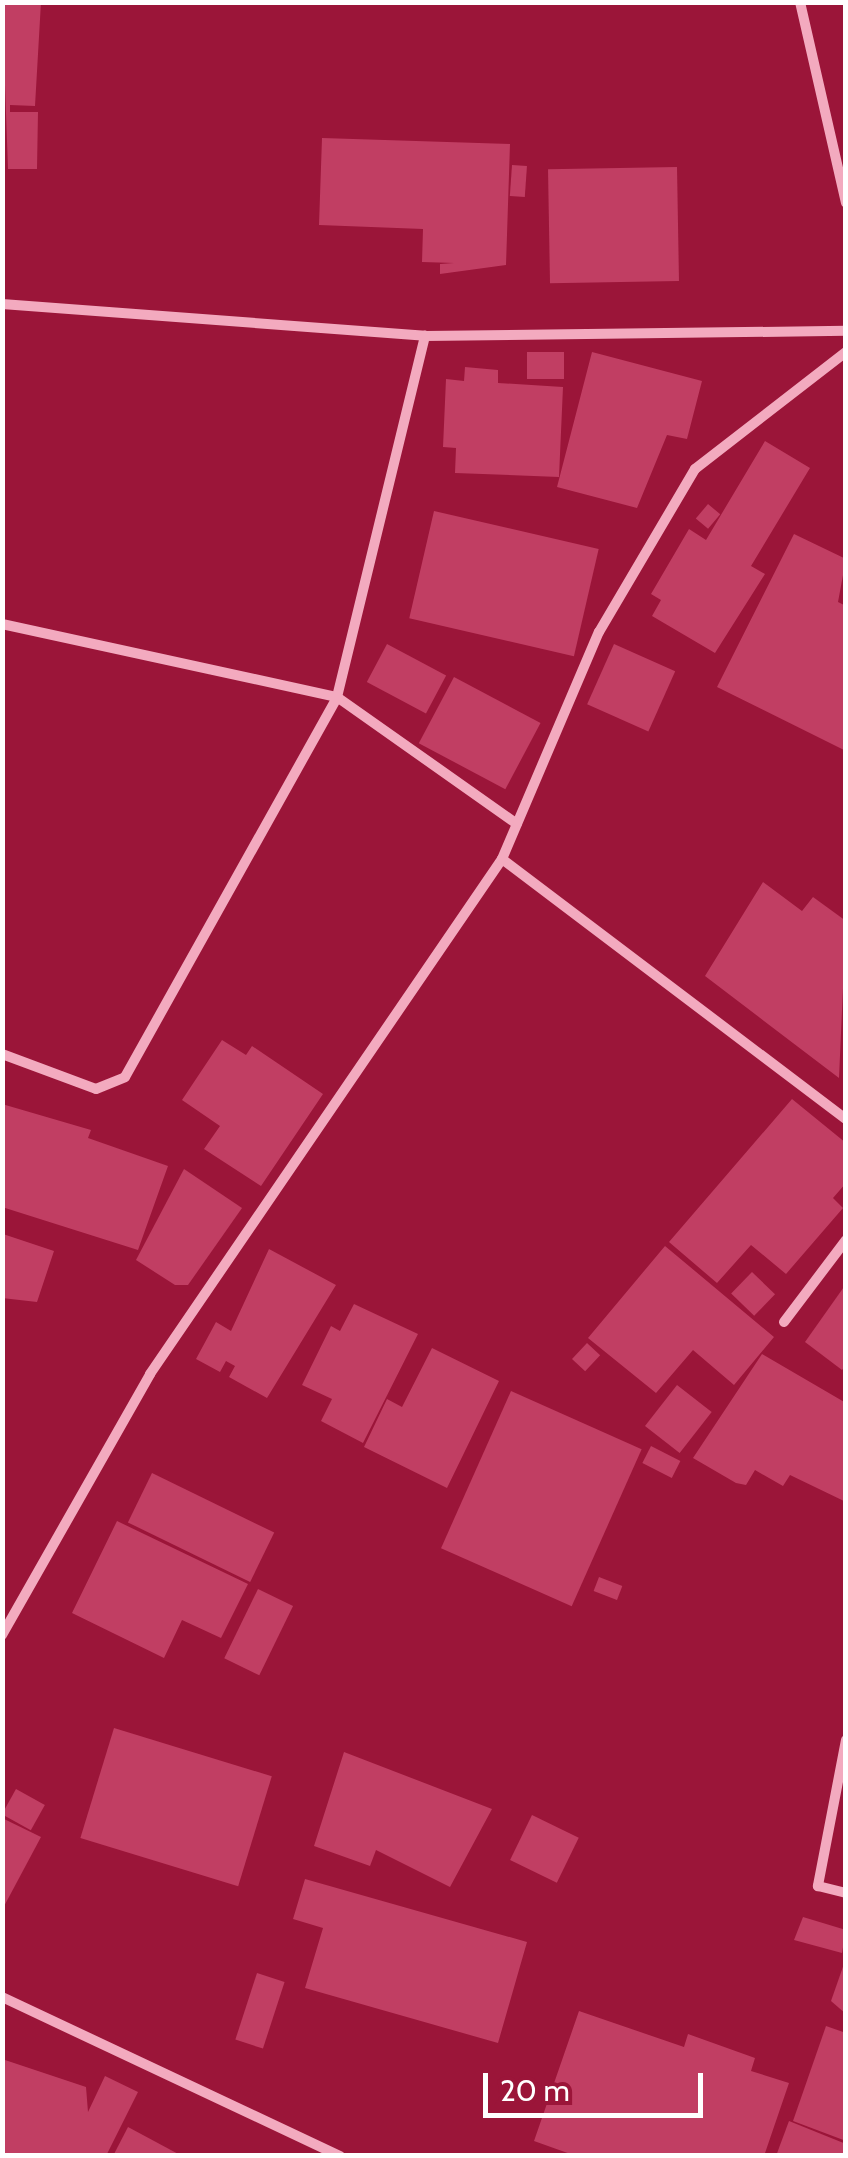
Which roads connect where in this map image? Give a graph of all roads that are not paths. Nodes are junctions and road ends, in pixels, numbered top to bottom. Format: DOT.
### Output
graph roads {
  1 [pos="800,2"];
  2 [pos="846,204"];
  3 [pos="2,304"];
  4 [pos="846,331"];
  5 [pos="424,336"];
  6 [pos="846,352"];
  7 [pos="2,624"];
  8 [pos="337,697"];
  9 [pos="517,824"];
  10 [pos="502,859"];
  11 [pos="2,1054"];
  12 [pos="846,1119"];
  13 [pos="846,1240"];
  14 [pos="784,1322"];
  15 [pos="2,1636"];
  16 [pos="846,1740"];
  17 [pos="846,1893"];
  18 [pos="2,1997"];
  19 [pos="340,2156"];
  1 -- 2 [label="street"];
  3 -- 5 [label="street"];
  4 -- 5 [label="street"];
  5 -- 8 [label="street"];
  6 -- 9 [label="street"];
  7 -- 8 [label="street"];
  8 -- 9 [label="street"];
  8 -- 11 [label="street"];
  9 -- 10 [label="street"];
  10 -- 12 [label="street"];
  10 -- 15 [label="street"];
  13 -- 14 [label="street"];
  16 -- 17 [label="street"];
  18 -- 19 [label="street"];
}
